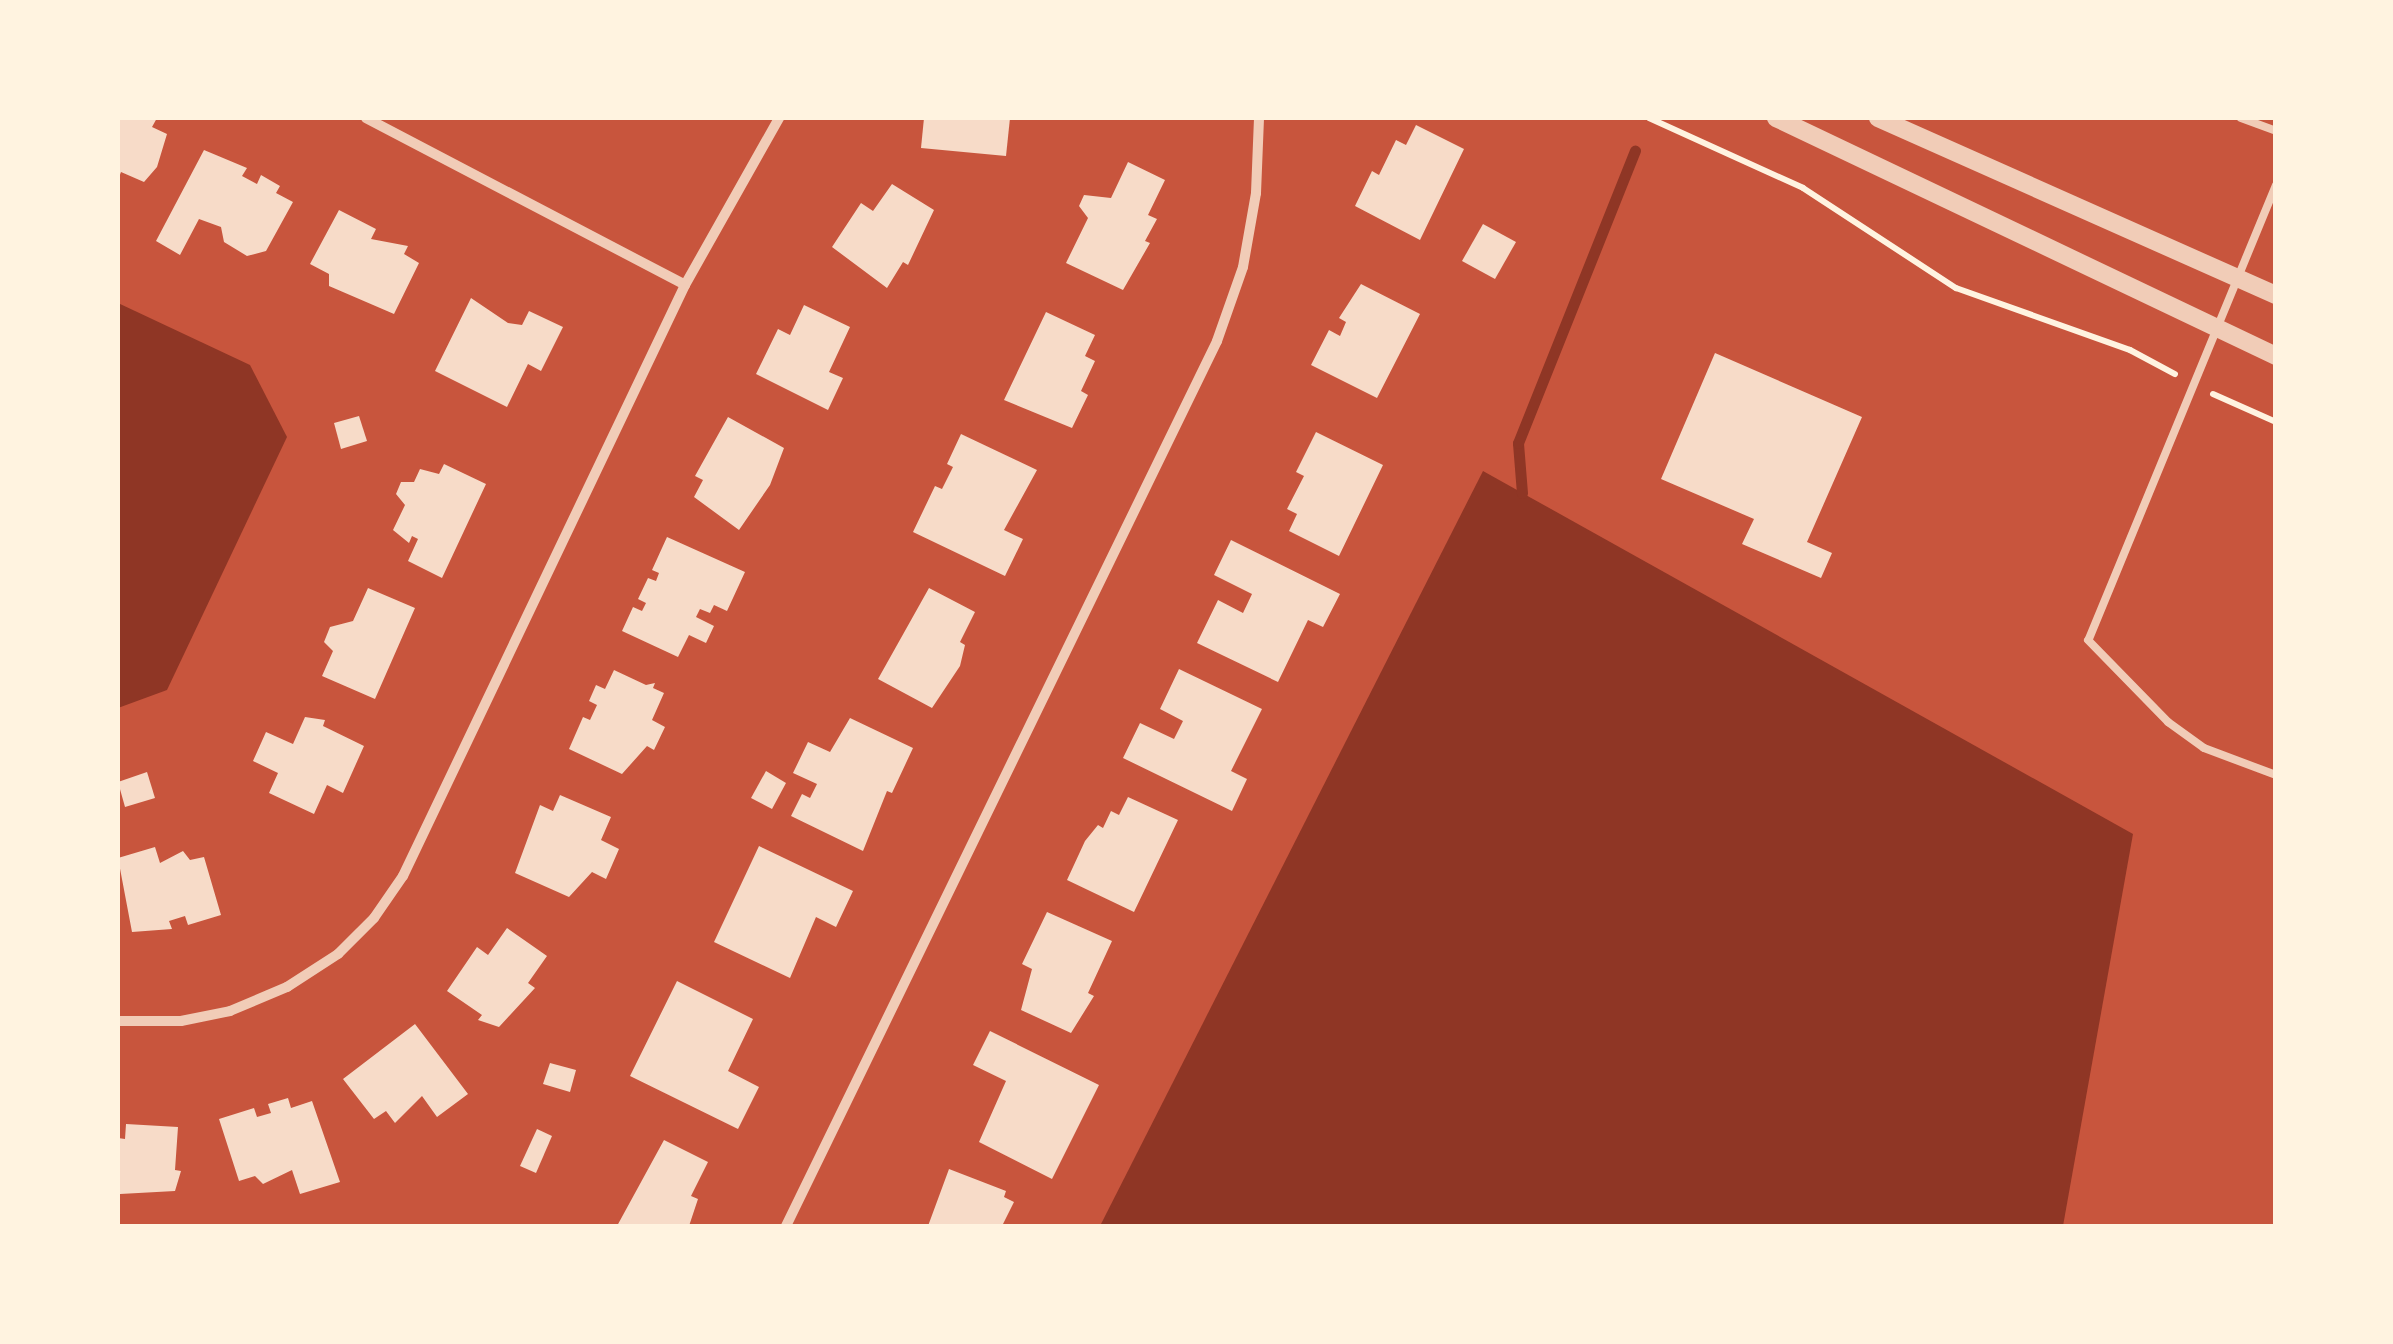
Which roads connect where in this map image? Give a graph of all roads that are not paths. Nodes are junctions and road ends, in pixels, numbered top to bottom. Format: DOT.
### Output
graph roads {
  1 [pos="366,118"];
  2 [pos="779,118"];
  3 [pos="1259,118"];
  4 [pos="1776,118"];
  5 [pos="1878,118"];
  6 [pos="2241,118"];
  7 [pos="2276,130"];
  8 [pos="2276,185"];
  9 [pos="2237,278"];
  10 [pos="686,286"];
  11 [pos="2276,295"];
  12 [pos="2218,329"];
  13 [pos="2276,356"];
  14 [pos="2276,776"];
  15 [pos="118,1021"];
  16 [pos="786,1226"];
  1 -- 10 [label="street"];
  2 -- 10 [label="street"];
  3 -- 16 [label="street"];
  4 -- 12 [label="street"];
  5 -- 9 [label="street"];
  6 -- 7 [label="lane"];
  8 -- 9 [label="lane"];
  9 -- 11 [label="street"];
  9 -- 12 [label="lane"];
  10 -- 15 [label="street"];
  12 -- 13 [label="street"];
  12 -- 14 [label="lane"];
}
